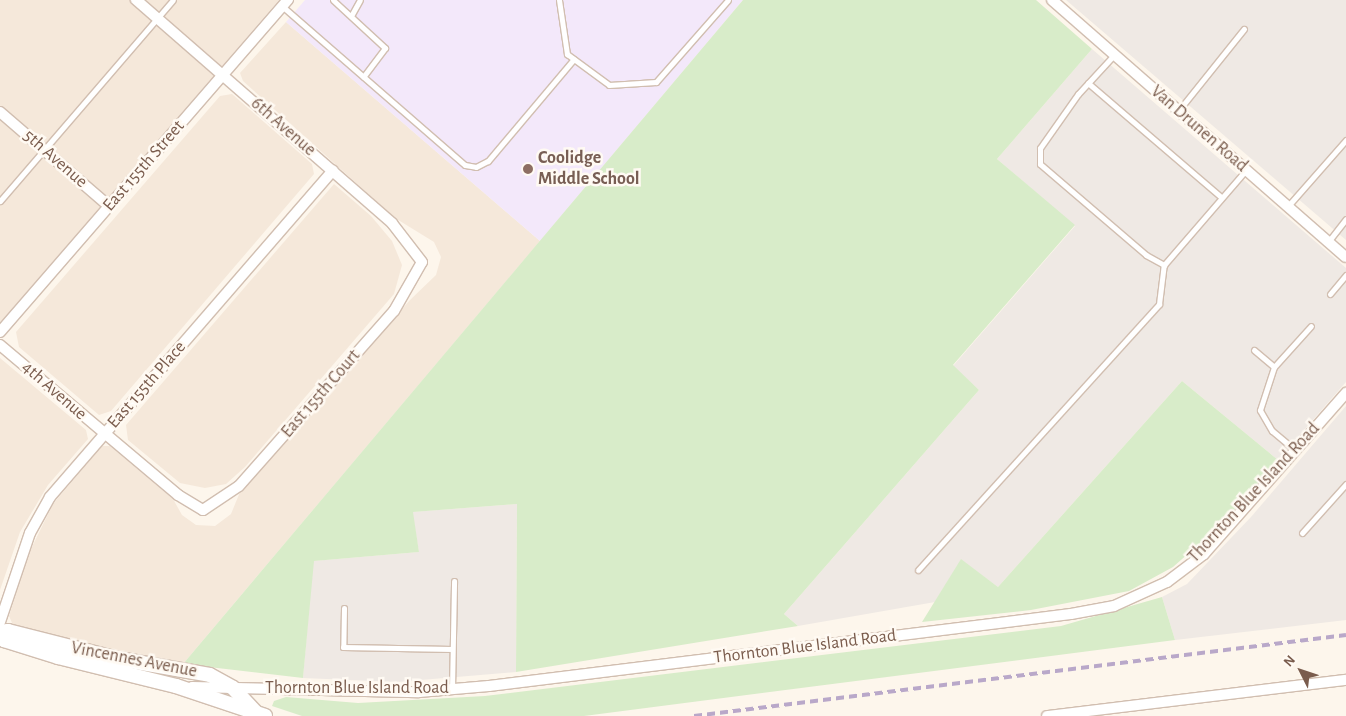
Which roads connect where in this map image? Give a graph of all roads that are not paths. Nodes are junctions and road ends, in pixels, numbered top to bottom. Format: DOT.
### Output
graph roads {
  1 [pos="136,0"];
  2 [pos="173,0"];
  3 [pos="333,0"];
  4 [pos="360,0"];
  5 [pos="559,0"];
  6 [pos="728,0"];
  7 [pos="1052,0"];
  8 [pos="285,3"];
  9 [pos="351,16"];
  10 [pos="158,18"];
  11 [pos="1244,29"];
  12 [pos="1114,55"];
  13 [pos="574,59"];
  14 [pos="223,74"];
  15 [pos="364,77"];
  16 [pos="1088,84"];
  17 [pos="1178,111"];
  18 [pos="0,112"];
  19 [pos="1346,140"];
  20 [pos="44,150"];
  21 [pos="332,170"];
  22 [pos="1246,170"];
  23 [pos="1221,197"];
  24 [pos="0,201"];
  25 [pos="109,206"];
  26 [pos="1288,206"];
  27 [pos="1346,219"];
  28 [pos="1328,242"];
  29 [pos="1346,257"];
  30 [pos="422,262"];
  31 [pos="1164,265"];
  32 [pos="1346,275"];
  33 [pos="1330,294"];
  34 [pos="1311,326"];
  35 [pos="0,332"];
  36 [pos="0,345"];
  37 [pos="1254,350"];
  38 [pos="1274,367"];
  39 [pos="1346,393"];
  40 [pos="104,434"];
  41 [pos="1295,450"];
  42 [pos="1346,484"];
  43 [pos="203,510"];
  44 [pos="1302,533"];
  45 [pos="918,570"];
  46 [pos="454,581"];
  47 [pos="344,608"];
  48 [pos="0,622"];
  49 [pos="0,632"];
  50 [pos="0,636"];
  51 [pos="452,649"];
  52 [pos="1346,680"];
  53 [pos="176,686"];
  54 [pos="233,688"];
  55 [pos="452,689"];
  56 [pos="260,715"];
  57 [pos="1047,716"];
  1 -- 10 [label="street, 6th Avenue"];
  2 -- 10 [label="lane"];
  3 -- 9 [label="lane"];
  4 -- 9 [label="lane"];
  5 -- 13 [label="lane"];
  6 -- 13 [label="lane"];
  7 -- 12 [label="street, Van Drunen Road"];
  8 -- 14 [label="street, East 155th Street"];
  8 -- 15 [label="lane"];
  9 -- 15 [label="lane"];
  10 -- 14 [label="street, 6th Avenue"];
  10 -- 20 [label="lane"];
  11 -- 17 [label="lane"];
  12 -- 16 [label="lane"];
  12 -- 17 [label="street, Van Drunen Road"];
  13 -- 15 [label="lane"];
  14 -- 21 [label="street, 6th Avenue"];
  14 -- 25 [label="street, East 155th Street"];
  16 -- 23 [label="lane"];
  16 -- 31 [label="lane"];
  17 -- 22 [label="street, Van Drunen Road"];
  18 -- 20 [label="street, 5th Avenue"];
  19 -- 26 [label="lane"];
  20 -- 24 [label="lane"];
  20 -- 25 [label="street, 5th Avenue"];
  21 -- 30 [label="street, 6th Avenue"];
  21 -- 40 [label="street, East 155th Place"];
  22 -- 23 [label="lane"];
  22 -- 26 [label="street, Van Drunen Road"];
  23 -- 31 [label="lane"];
  25 -- 35 [label="street, East 155th Street"];
  26 -- 28 [label="street, Van Drunen Road"];
  27 -- 28 [label="lane"];
  28 -- 29 [label="street, Van Drunen Road"];
  30 -- 43 [label="street, East 155th Court"];
  31 -- 45 [label="lane"];
  32 -- 33 [label="lane"];
  34 -- 38 [label="lane"];
  36 -- 40 [label="street, 4th Avenue"];
  37 -- 38 [label="lane"];
  38 -- 41 [label="lane"];
  39 -- 41 [label="street, Thornton Blue Island Road"];
  40 -- 43 [label="street, 4th Avenue"];
  40 -- 48 [label="street, East 155th Place"];
  41 -- 55 [label="street, Thornton Blue Island Road"];
  42 -- 44 [label="lane"];
  46 -- 51 [label="lane"];
  47 -- 51 [label="lane"];
  49 -- 54 [label="street, Vincennes Avenue"];
  50 -- 53 [label="street, Vincennes Avenue"];
  51 -- 55 [label="lane"];
  52 -- 57 [label="street"];
  53 -- 54 [label="street, Thornton Blue Island Road"];
  53 -- 56 [label="street, Vincennes Avenue"];
  54 -- 55 [label="street, Thornton Blue Island Road"];
  54 -- 56 [label="street, Vincennes Avenue"];
}
